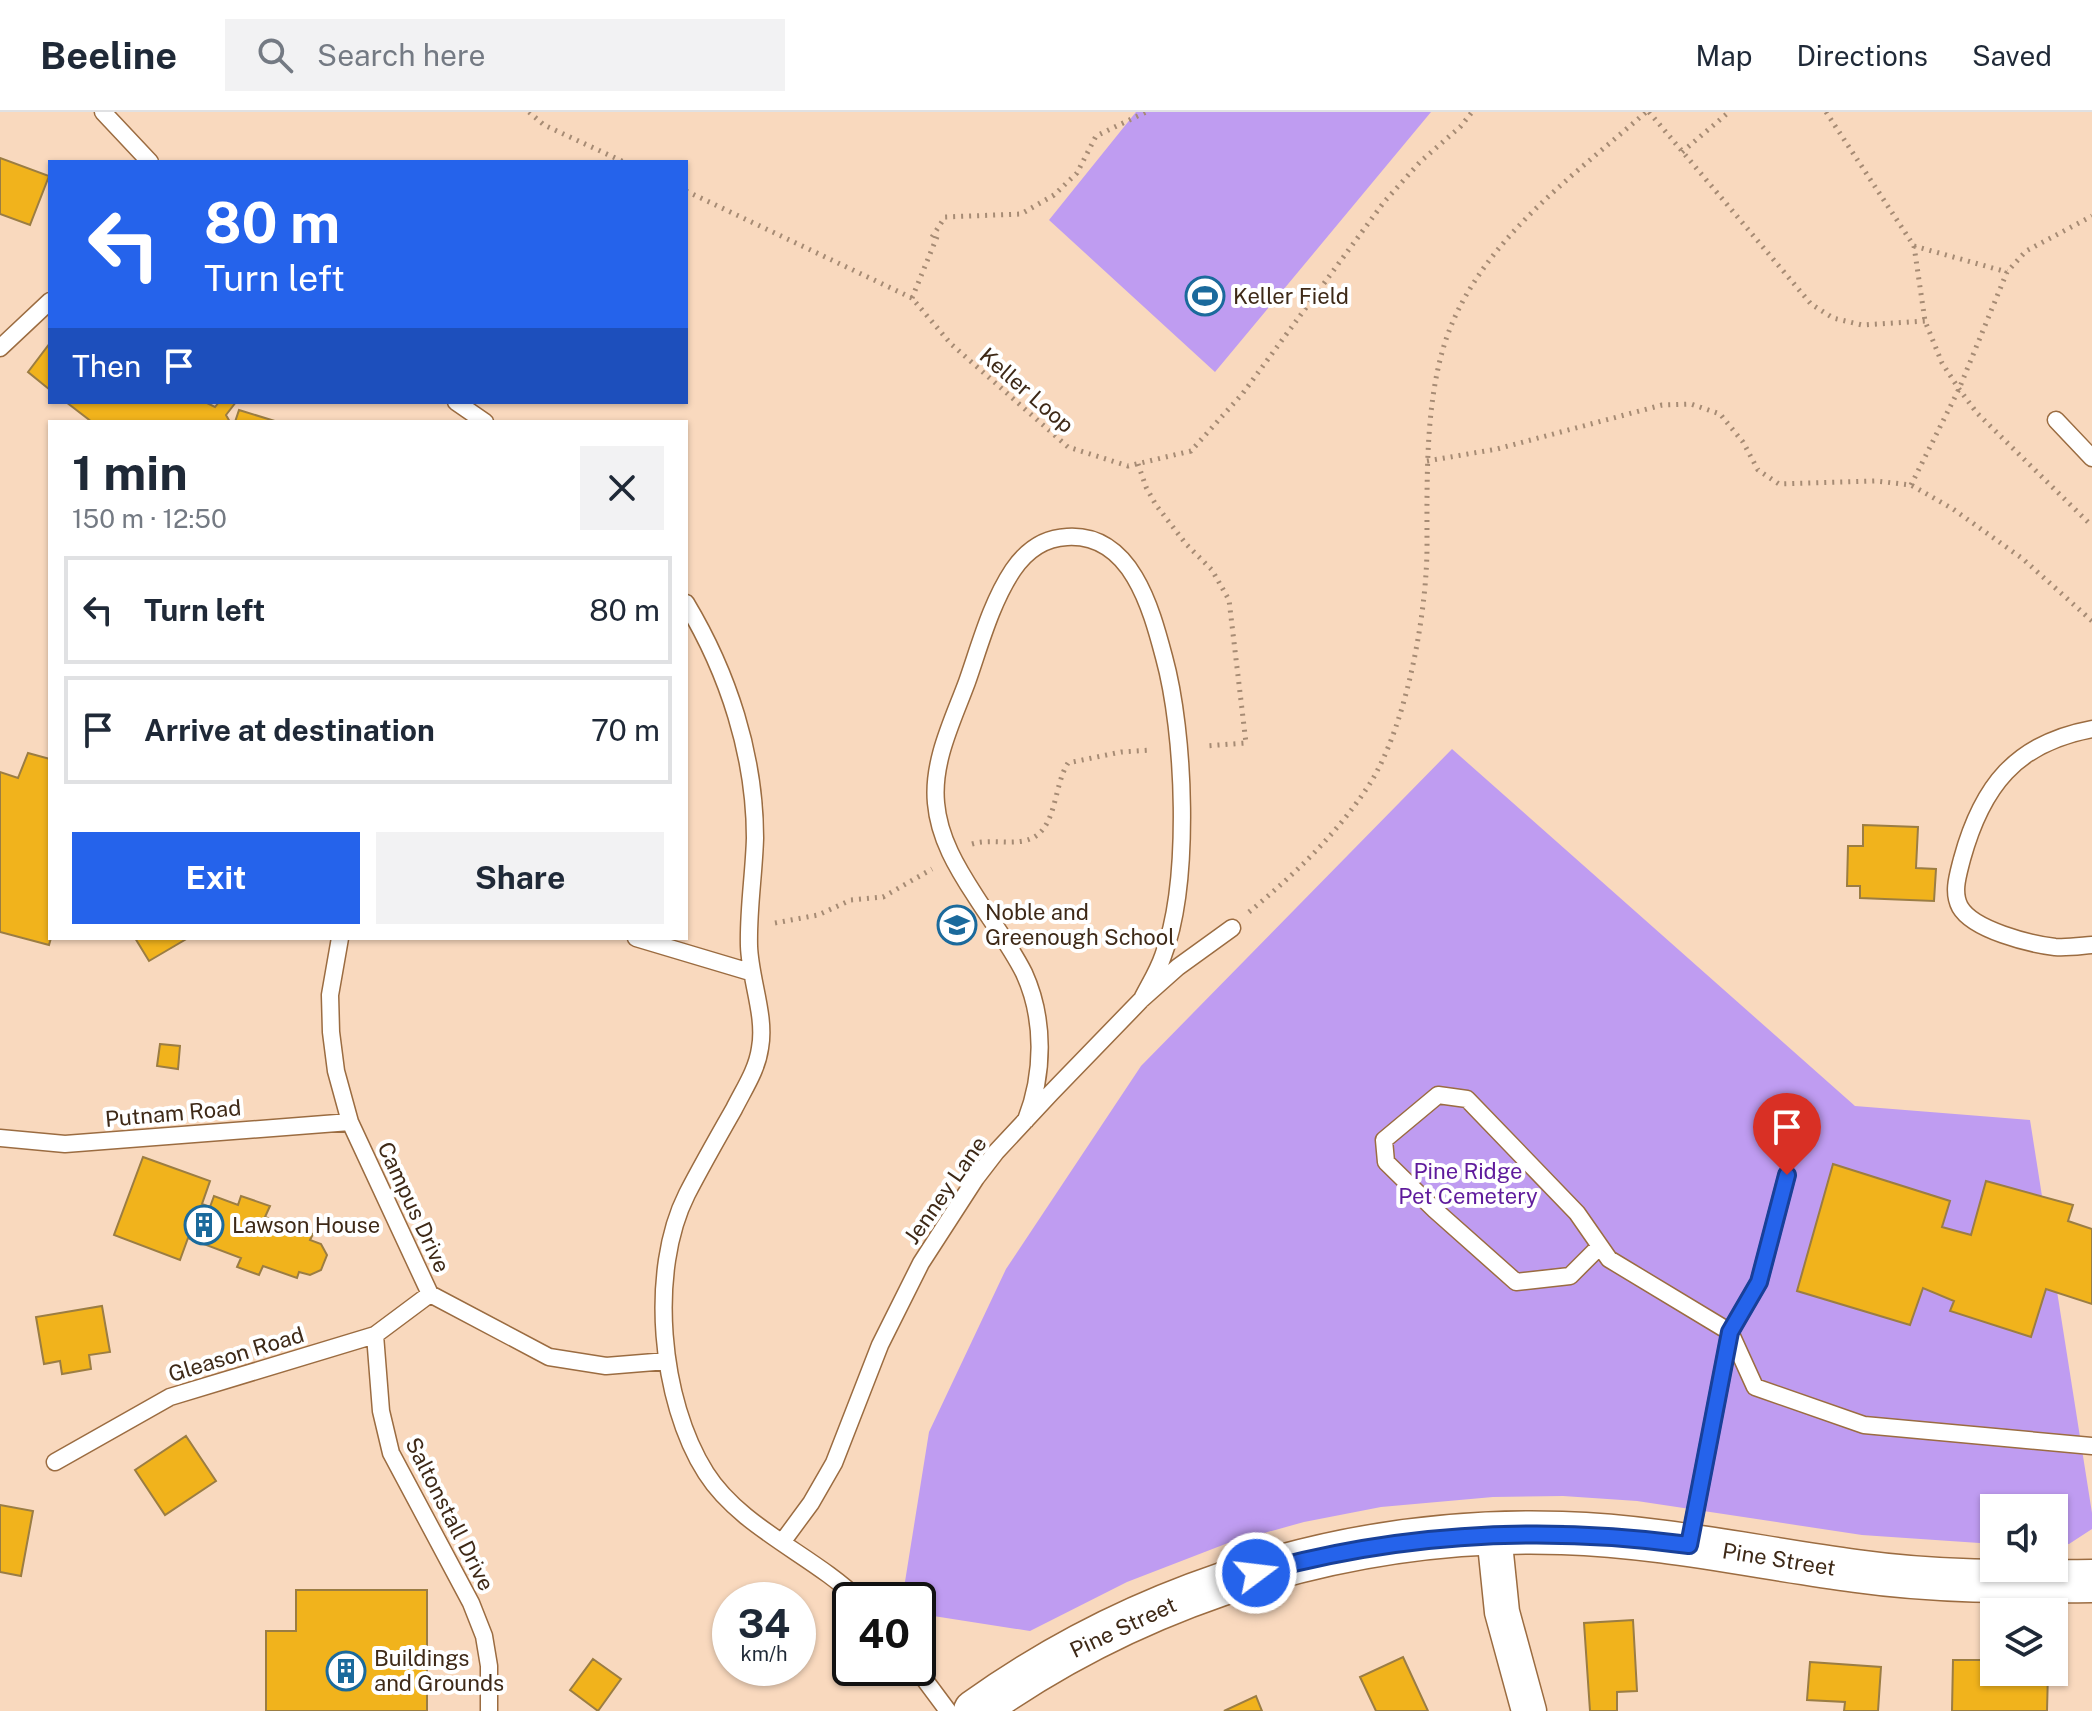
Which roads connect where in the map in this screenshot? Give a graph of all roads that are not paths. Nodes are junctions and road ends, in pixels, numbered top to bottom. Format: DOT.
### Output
graph roads {
  1 [pos="103,112"];
  2 [pos="148,160"];
  3 [pos="48,303"];
  4 [pos="0,348"];
  5 [pos="459,404"];
  6 [pos="482,420"];
  7 [pos="2056,420"];
  8 [pos="2092,458"];
  9 [pos="688,606"];
  10 [pos="2092,729"];
  11 [pos="1232,928"];
  12 [pos="340,940"];
  13 [pos="643,940"];
  14 [pos="2092,945"];
  15 [pos="750,972"];
  16 [pos="1142,999"];
  17 [pos="1026,1120"];
  18 [pos="350,1122"];
  19 [pos="0,1138"];
  20 [pos="1787,1175"];
  21 [pos="1600,1246"];
  22 [pos="430,1294"];
  23 [pos="1730,1332"];
  24 [pos="375,1335"];
  25 [pos="667,1361"];
  26 [pos="2092,1446"];
  27 [pos="55,1462"];
  28 [pos="1494,1534"];
  29 [pos="783,1541"];
  30 [pos="1689,1545"];
  31 [pos="2092,1581"];
  32 [pos="836,1582"];
  33 [pos="929,1686"];
  34 [pos="489,1711"];
  35 [pos="948,1711"];
  36 [pos="975,1711"];
  37 [pos="1529,1711"];
  1 -- 2 [label="lane"];
  3 -- 4 [label="lane"];
  5 -- 6 [label="lane"];
  7 -- 8 [label="lane"];
  9 -- 15 [label="lane"];
  10 -- 14 [label="lane"];
  11 -- 16 [label="lane, Jenney Lane"];
  12 -- 18 [label="lane, Campus Drive"];
  13 -- 15 [label="lane"];
  15 -- 25 [label="lane"];
  16 -- 17 [label="lane, Jenney Lane"];
  16 -- 17 [label="lane"];
  17 -- 29 [label="lane, Jenney Lane"];
  18 -- 19 [label="lane, Putnam Road"];
  18 -- 22 [label="lane, Campus Drive"];
  20 -- 23 [label="lane"];
  21 -- 21 [label="lane"];
  21 -- 23 [label="lane"];
  22 -- 24 [label="lane, Gleason Road"];
  22 -- 25 [label="lane, Campus Drive"];
  23 -- 26 [label="lane"];
  23 -- 30 [label="lane"];
  24 -- 27 [label="lane, Gleason Road"];
  24 -- 34 [label="lane, Saltonstall Drive"];
  25 -- 29 [label="lane"];
  28 -- 30 [label="street, Pine Street"];
  28 -- 36 [label="street, Pine Street"];
  28 -- 37 [label="street"];
  29 -- 32 [label="lane"];
  30 -- 31 [label="street, Pine Street"];
  33 -- 35 [label="lane"];
}
